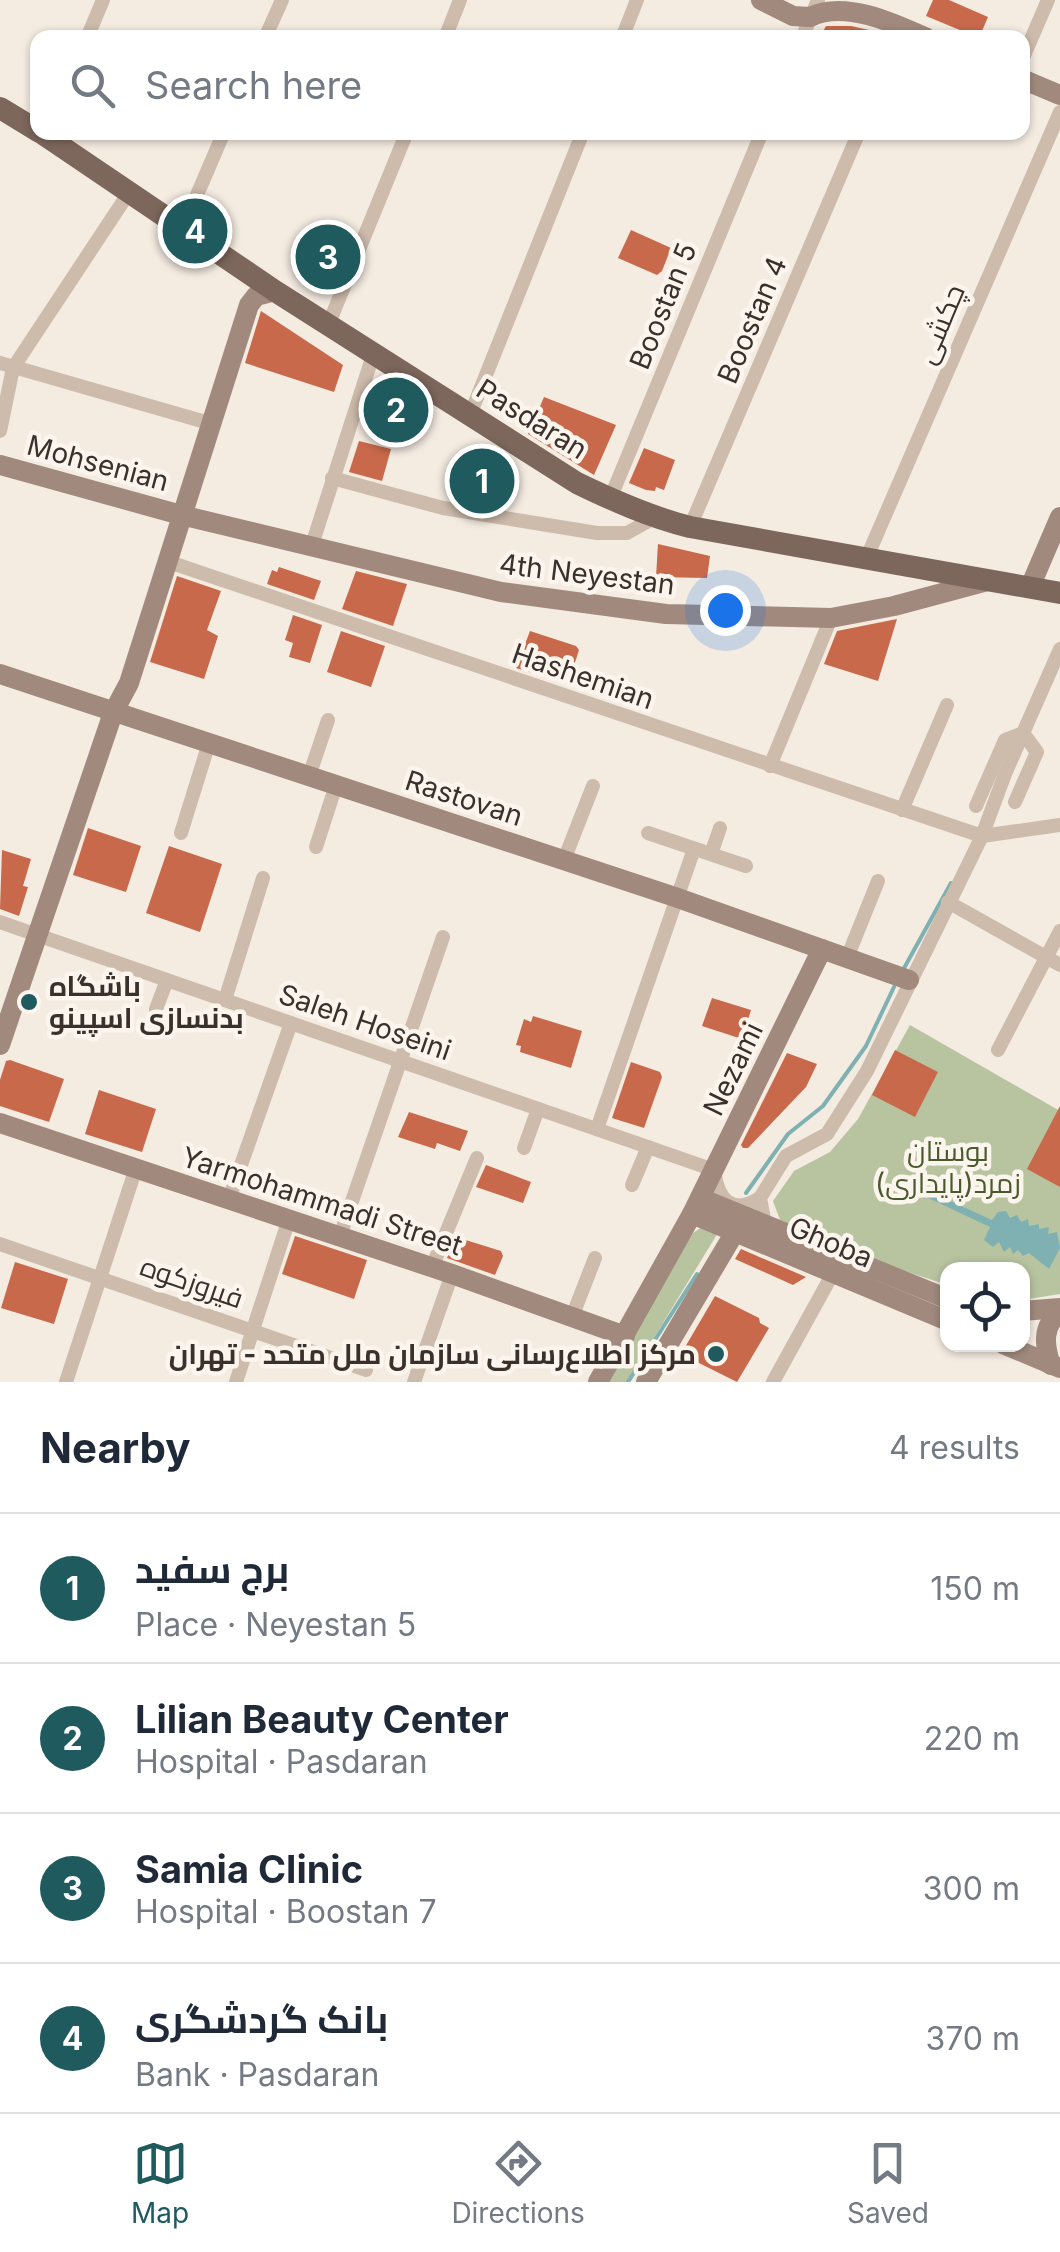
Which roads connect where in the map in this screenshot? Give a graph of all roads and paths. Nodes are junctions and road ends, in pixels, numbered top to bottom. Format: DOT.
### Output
graph roads {
  1 [pos="103,0"];
  2 [pos="282,0"];
  3 [pos="460,0"];
  4 [pos="637,0"];
  5 [pos="761,0"];
  6 [pos="1048,0"];
  7 [pos="814,9"];
  8 [pos="90,30"];
  9 [pos="269,30"];
  10 [pos="448,30"];
  11 [pos="625,30"];
  12 [pos="898,30"];
  13 [pos="1030,42"];
  14 [pos="1030,82"];
  15 [pos="1060,95"];
  16 [pos="0,108"];
  17 [pos="1060,112"];
  18 [pos="30,126"];
  19 [pos="52,140"];
  20 [pos="221,140"];
  21 [pos="403,140"];
  22 [pos="581,140"];
  23 [pos="759,140"];
  24 [pos="856,140"];
  25 [pos="128,194"];
  26 [pos="182,230"];
  27 [pos="275,291"];
  28 [pos="329,323"];
  29 [pos="374,352"];
  30 [pos="7,366"];
  31 [pos="470,415"];
  32 [pos="210,423"];
  33 [pos="0,431"];
  34 [pos="1,468"];
  35 [pos="332,478"];
  36 [pos="610,500"];
  37 [pos="181,515"];
  38 [pos="1060,517"];
  39 [pos="654,518"];
  40 [pos="690,527"];
  41 [pos="311,548"];
  42 [pos="866,557"];
  43 [pos="169,562"];
  44 [pos="991,580"];
  45 [pos="1030,588"];
  46 [pos="1060,593"];
  47 [pos="831,618"];
  48 [pos="1060,648"];
  49 [pos="0,674"];
  50 [pos="947,705"];
  51 [pos="113,712"];
  52 [pos="328,720"];
  53 [pos="1023,733"];
  54 [pos="209,743"];
  55 [pos="770,766"];
  56 [pos="308,776"];
  57 [pos="336,785"];
  58 [pos="592,786"];
  59 [pos="1015,802"];
  60 [pos="976,806"];
  61 [pos="902,810"];
  62 [pos="1060,825"];
  63 [pos="720,828"];
  64 [pos="181,833"];
  65 [pos="648,833"];
  66 [pos="982,836"];
  67 [pos="316,847"];
  68 [pos="694,849"];
  69 [pos="711,854"];
  70 [pos="564,860"];
  71 [pos="746,866"];
  72 [pos="264,878"];
  73 [pos="878,881"];
  74 [pos="675,897"];
  75 [pos="948,902"];
  76 [pos="0,922"];
  77 [pos="1060,931"];
  78 [pos="38,935"];
  79 [pos="443,937"];
  80 [pos="822,949"];
  81 [pos="848,958"];
  82 [pos="1053,962"];
  83 [pos="168,980"];
  84 [pos="909,980"];
  85 [pos="224,1000"];
  86 [pos="156,1010"];
  87 [pos="4,1022"];
  88 [pos="291,1023"];
  89 [pos="0,1045"];
  90 [pos="998,1050"];
  91 [pos="399,1060"];
  92 [pos="538,1109"];
  93 [pos="0,1123"];
  94 [pos="597,1129"];
  95 [pos="648,1147"];
  96 [pos="524,1148"];
  97 [pos="477,1158"];
  98 [pos="136,1168"];
  99 [pos="714,1170"];
  100 [pos="632,1185"];
  101 [pos="760,1198"];
  102 [pos="230,1199"];
  103 [pos="696,1206"];
  104 [pos="288,1219"];
  105 [pos="770,1227"];
  106 [pos="735,1232"];
  107 [pos="340,1236"];
  108 [pos="0,1244"];
  109 [pos="596,1258"];
  110 [pos="442,1270"];
  111 [pos="832,1273"];
  112 [pos="100,1278"];
  113 [pos="940,1296"];
  114 [pos="1060,1310"];
  115 [pos="1030,1311"];
  116 [pos="1030,1312"];
  117 [pos="572,1317"];
  118 [pos="940,1318"];
  119 [pos="253,1330"];
  120 [pos="625,1336"];
  121 [pos="1030,1346"];
  122 [pos="1021,1352"];
  123 [pos="1056,1366"];
  124 [pos="366,1370"];
  125 [pos="66,1382"];
  126 [pos="236,1382"];
  127 [pos="414,1382"];
  128 [pos="598,1382"];
  129 [pos="646,1382"];
  130 [pos="772,1382"];
  1 -- 8 [label="street"];
  2 -- 9 [label="street"];
  3 -- 10 [label="street"];
  4 -- 11 [label="street"];
  5 -- 7 [label="street"];
  6 -- 13 [label="street"];
  7 -- 12 [label="street"];
  14 -- 15 [label="street"];
  16 -- 18 [label="main road, Pasdaran"];
  17 -- 42 [label="street, چکشی"];
  19 -- 25 [label="main road, Pasdaran"];
  20 -- 26 [label="street"];
  21 -- 28 [label="street"];
  22 -- 31 [label="street"];
  23 -- 36 [label="street, Boostan 5"];
  24 -- 40 [label="street, Boostan 4"];
  25 -- 26 [label="main road, Pasdaran"];
  25 -- 30 [label="street"];
  26 -- 27 [label="main road, Pasdaran"];
  27 -- 28 [label="main road, Pasdaran"];
  27 -- 32 [label="street"];
  28 -- 29 [label="main road, Pasdaran"];
  29 -- 31 [label="main road, Pasdaran"];
  29 -- 35 [label="street"];
  30 -- 32 [label="street"];
  30 -- 33 [label="street"];
  31 -- 36 [label="main road, Pasdaran"];
  32 -- 37 [label="street"];
  34 -- 37 [label="street, Mohsenian"];
  35 -- 39 [label="street"];
  35 -- 41 [label="street"];
  36 -- 39 [label="main road, Pasdaran"];
  37 -- 41 [label="street, 4th Neyestan"];
  37 -- 43 [label="street"];
  37 -- 51 [label="street"];
  38 -- 45 [label="street"];
  39 -- 40 [label="main road, Pasdaran"];
  40 -- 42 [label="main road, Pasdaran"];
  41 -- 47 [label="street, 4th Neyestan"];
  42 -- 44 [label="main road, Pasdaran"];
  43 -- 51 [label="street"];
  43 -- 55 [label="street, Hashemian"];
  44 -- 45 [label="main road, Pasdaran"];
  44 -- 47 [label="street, 4th Neyestan"];
  45 -- 46 [label="main road, Pasdaran"];
  47 -- 55 [label="street"];
  48 -- 53 [label="street"];
  49 -- 51 [label="street, Rastovan"];
  50 -- 61 [label="street"];
  51 -- 54 [label="street, Rastovan"];
  51 -- 78 [label="street"];
  52 -- 56 [label="street"];
  53 -- 59 [label="street"];
  53 -- 60 [label="street"];
  53 -- 66 [label="street"];
  54 -- 56 [label="street, Rastovan"];
  54 -- 64 [label="street"];
  55 -- 61 [label="street, Hashemian"];
  56 -- 57 [label="street, Rastovan"];
  57 -- 67 [label="street"];
  57 -- 70 [label="street, Rastovan"];
  58 -- 70 [label="street"];
  61 -- 66 [label="street, Hashemian"];
  62 -- 66 [label="street"];
  63 -- 69 [label="street"];
  65 -- 68 [label="street"];
  66 -- 75 [label="street"];
  68 -- 69 [label="street"];
  68 -- 74 [label="street"];
  69 -- 71 [label="street"];
  70 -- 74 [label="street, Rastovan"];
  72 -- 85 [label="street"];
  73 -- 81 [label="street"];
  74 -- 80 [label="street, Rastovan"];
  74 -- 94 [label="street"];
  75 -- 82 [label="street"];
  75 -- 84 [label="street"];
  76 -- 78 [label="street, Saleh Hoseini"];
  77 -- 82 [label="street"];
  78 -- 83 [label="street, Saleh Hoseini"];
  78 -- 87 [label="street"];
  79 -- 91 [label="street"];
  80 -- 81 [label="street, Rastovan"];
  80 -- 99 [label="street, Nezami"];
  81 -- 84 [label="street, Rastovan"];
  82 -- 90 [label="street"];
  83 -- 85 [label="street, Saleh Hoseini"];
  83 -- 86 [label="street"];
  84 -- 101 [label="street"];
  85 -- 88 [label="street, Saleh Hoseini"];
  87 -- 89 [label="street"];
  88 -- 91 [label="street, Saleh Hoseini"];
  88 -- 102 [label="street"];
  91 -- 92 [label="street, Saleh Hoseini"];
  91 -- 107 [label="street"];
  92 -- 94 [label="street, Saleh Hoseini"];
  92 -- 96 [label="street"];
  93 -- 98 [label="street, Yarmohammadi Street"];
  94 -- 95 [label="street, Saleh Hoseini"];
  95 -- 99 [label="street, Saleh Hoseini"];
  95 -- 100 [label="street"];
  97 -- 110 [label="street"];
  98 -- 102 [label="street, Yarmohammadi Street"];
  98 -- 112 [label="street"];
  99 -- 101 [label="street"];
  99 -- 103 [label="street, Nezami"];
  101 -- 105 [label="street"];
  102 -- 104 [label="street, Yarmohammadi Street"];
  103 -- 105 [label="street, Ghoba"];
  103 -- 106 [label="street, Ghoba"];
  103 -- 120 [label="street, Nezami"];
  104 -- 107 [label="street, Yarmohammadi Street"];
  104 -- 119 [label="street"];
  105 -- 113 [label="street, Ghoba"];
  106 -- 111 [label="street, Ghoba"];
  106 -- 129 [label="street"];
  107 -- 110 [label="street, Yarmohammadi Street"];
  108 -- 112 [label="street, فیروزکوه"];
  109 -- 117 [label="street"];
  110 -- 117 [label="street, Yarmohammadi Street"];
  110 -- 127 [label="street"];
  111 -- 118 [label="street, Ghoba"];
  111 -- 130 [label="street"];
  112 -- 119 [label="street, فیروزکوه"];
  112 -- 125 [label="street"];
  114 -- 115 [label="street"];
  114 -- 123 [label="street"];
  116 -- 121 [label="street"];
  117 -- 120 [label="street, Yarmohammadi Street"];
  119 -- 124 [label="street, فیروزکوه"];
  119 -- 126 [label="street"];
  120 -- 128 [label="street, Nezami"];
  122 -- 123 [label="street"];
}
